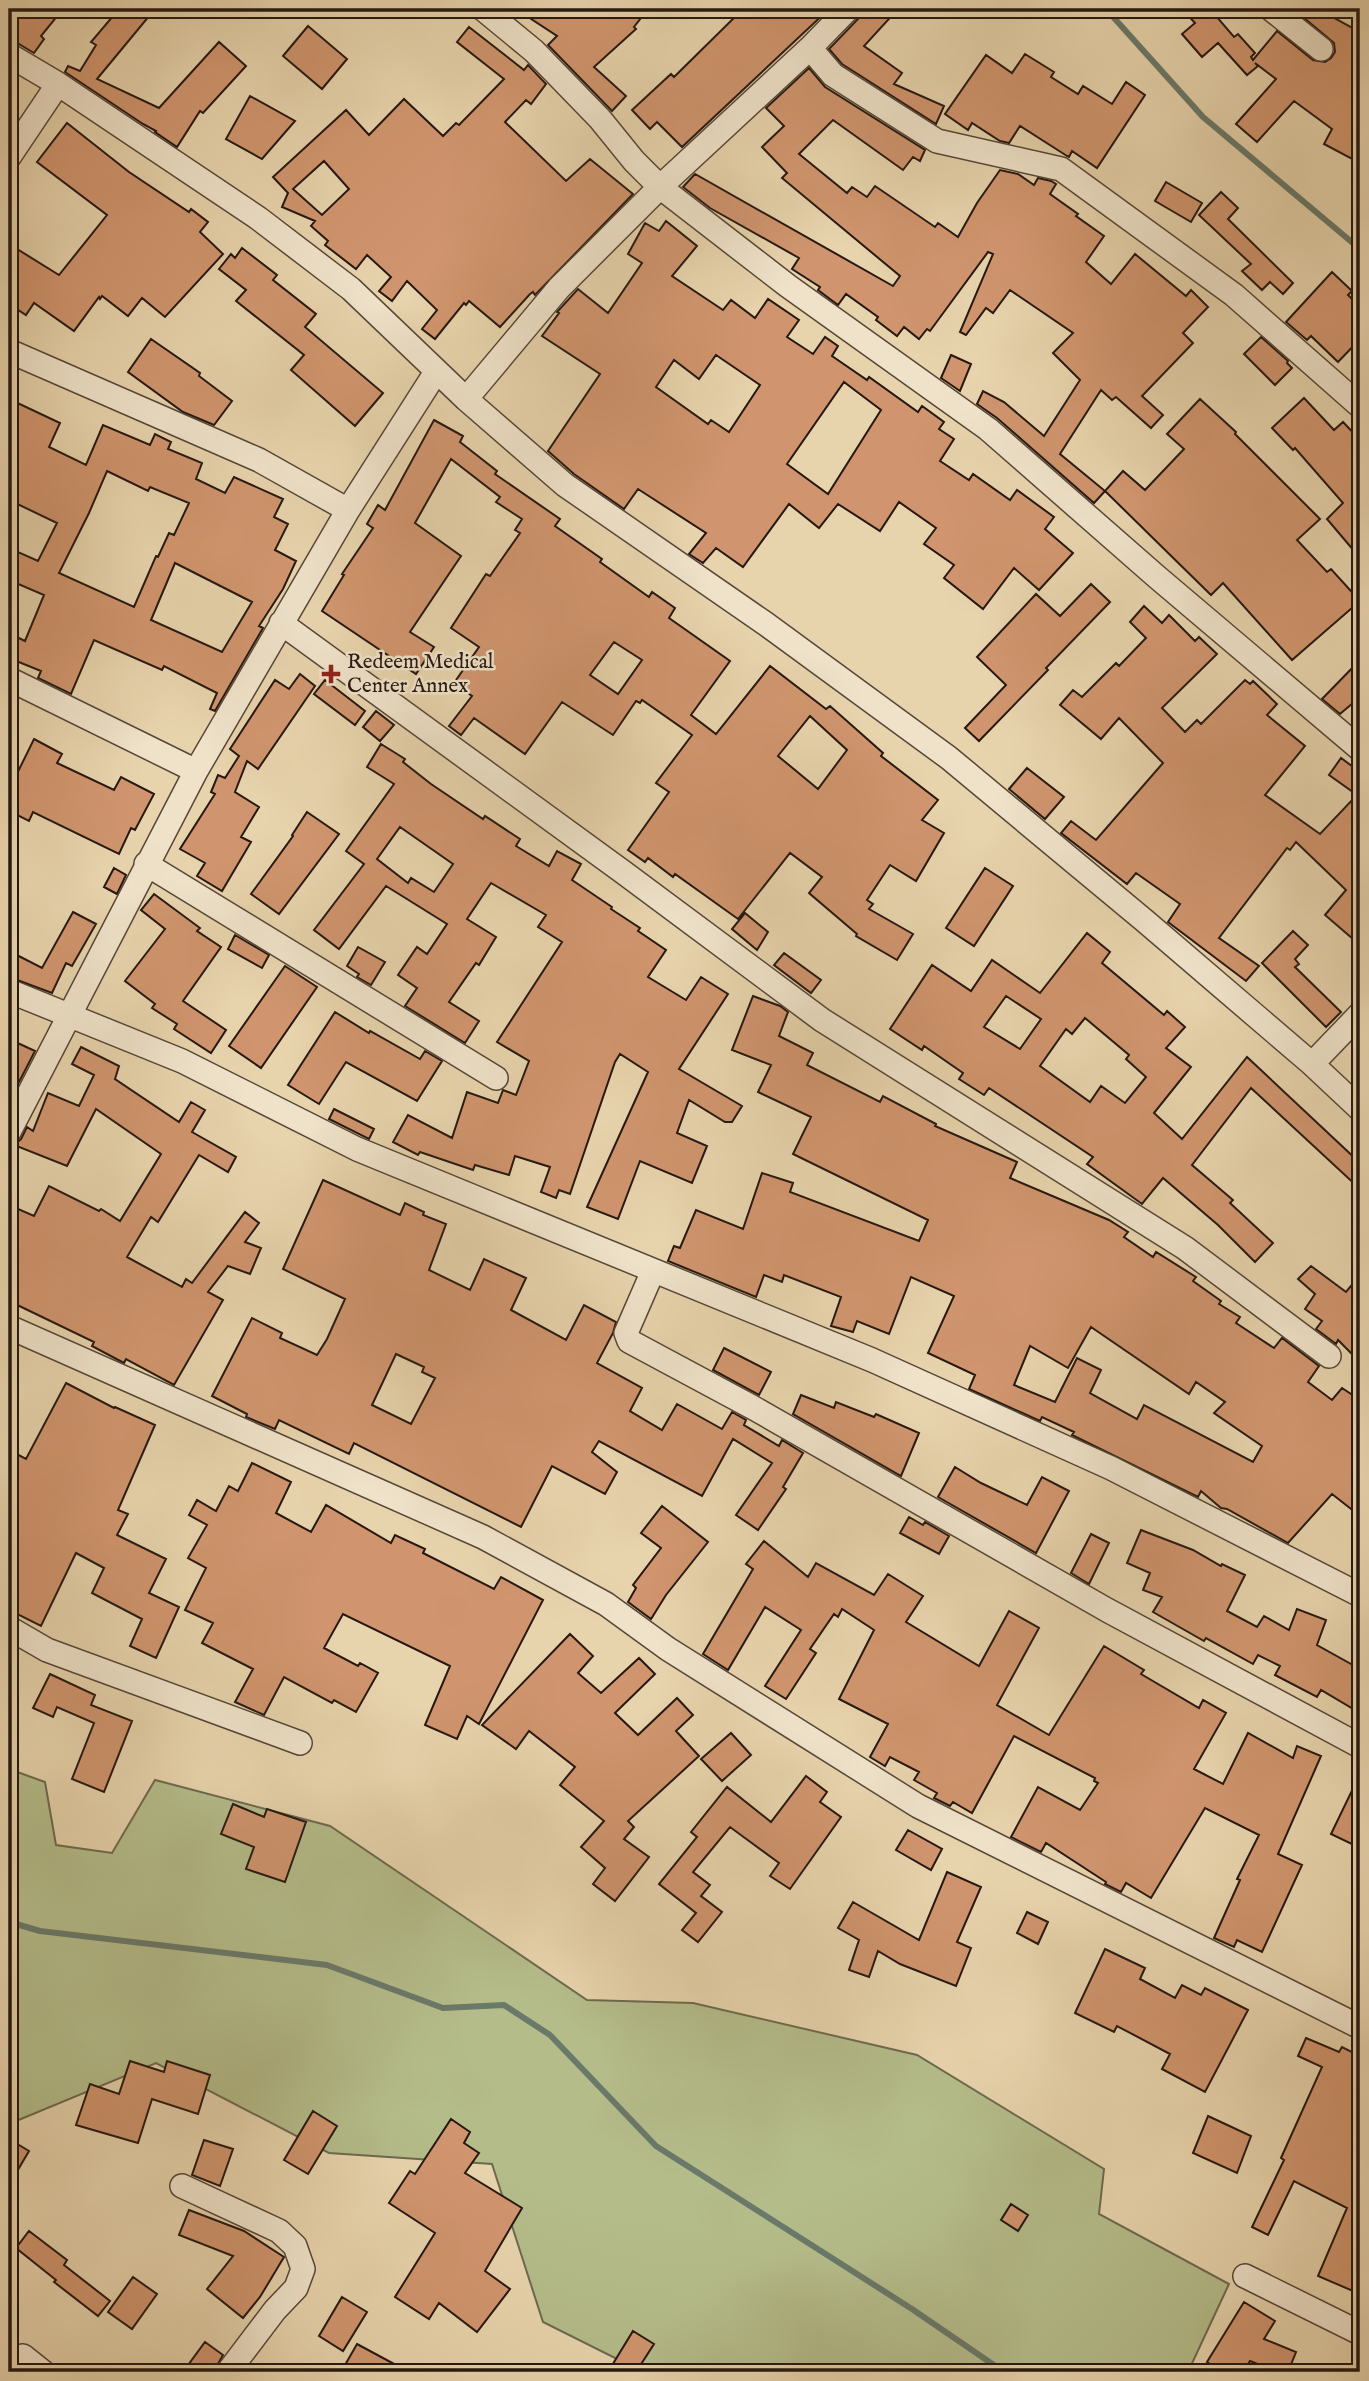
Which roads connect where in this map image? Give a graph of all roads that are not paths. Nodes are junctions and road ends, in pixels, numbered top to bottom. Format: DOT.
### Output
graph roads {
  1 [pos="483,9"];
  2 [pos="848,9"];
  3 [pos="1271,9"];
  4 [pos="810,48"];
  5 [pos="1321,49"];
  6 [pos="9,55"];
  7 [pos="58,84"];
  8 [pos="9,157"];
  9 [pos="660,187"];
  10 [pos="9,351"];
  11 [pos="436,372"];
  12 [pos="466,399"];
  13 [pos="1360,406"];
  14 [pos="348,510"];
  15 [pos="281,623"];
  16 [pos="9,679"];
  17 [pos="1360,749"];
  18 [pos="196,771"];
  19 [pos="146,864"];
  20 [pos="9,991"];
  21 [pos="70,1014"];
  22 [pos="1360,1014"];
  23 [pos="1312,1064"];
  24 [pos="496,1078"];
  25 [pos="1360,1109"];
  26 [pos="9,1132"];
  27 [pos="653,1271"];
  28 [pos="9,1327"];
  29 [pos="1329,1356"];
  30 [pos="1360,1595"];
  31 [pos="9,1628"];
  32 [pos="300,1743"];
  33 [pos="1360,1746"];
  34 [pos="1360,2027"];
  35 [pos="182,2186"];
  36 [pos="1245,2276"];
  37 [pos="1360,2333"];
  38 [pos="23,2357"];
  39 [pos="43,2372"];
  40 [pos="228,2372"];
  1 -- 9 [label="street"];
  2 -- 4 [label="street"];
  3 -- 5 [label="street"];
  4 -- 9 [label="street"];
  4 -- 13 [label="street"];
  6 -- 7 [label="street"];
  7 -- 8 [label="street"];
  7 -- 11 [label="street"];
  9 -- 12 [label="street"];
  9 -- 17 [label="street"];
  10 -- 14 [label="street"];
  11 -- 12 [label="street"];
  11 -- 14 [label="street"];
  12 -- 23 [label="street"];
  14 -- 15 [label="street"];
  15 -- 18 [label="street"];
  15 -- 29 [label="street"];
  16 -- 18 [label="street"];
  18 -- 19 [label="street"];
  19 -- 21 [label="street"];
  19 -- 24 [label="street"];
  20 -- 21 [label="street"];
  21 -- 26 [label="street"];
  21 -- 27 [label="street"];
  22 -- 23 [label="street"];
  23 -- 25 [label="street"];
  27 -- 30 [label="street"];
  27 -- 33 [label="street"];
  28 -- 34 [label="street"];
  31 -- 32 [label="street"];
  35 -- 40 [label="street"];
  36 -- 37 [label="street"];
  38 -- 39 [label="street"];
}
